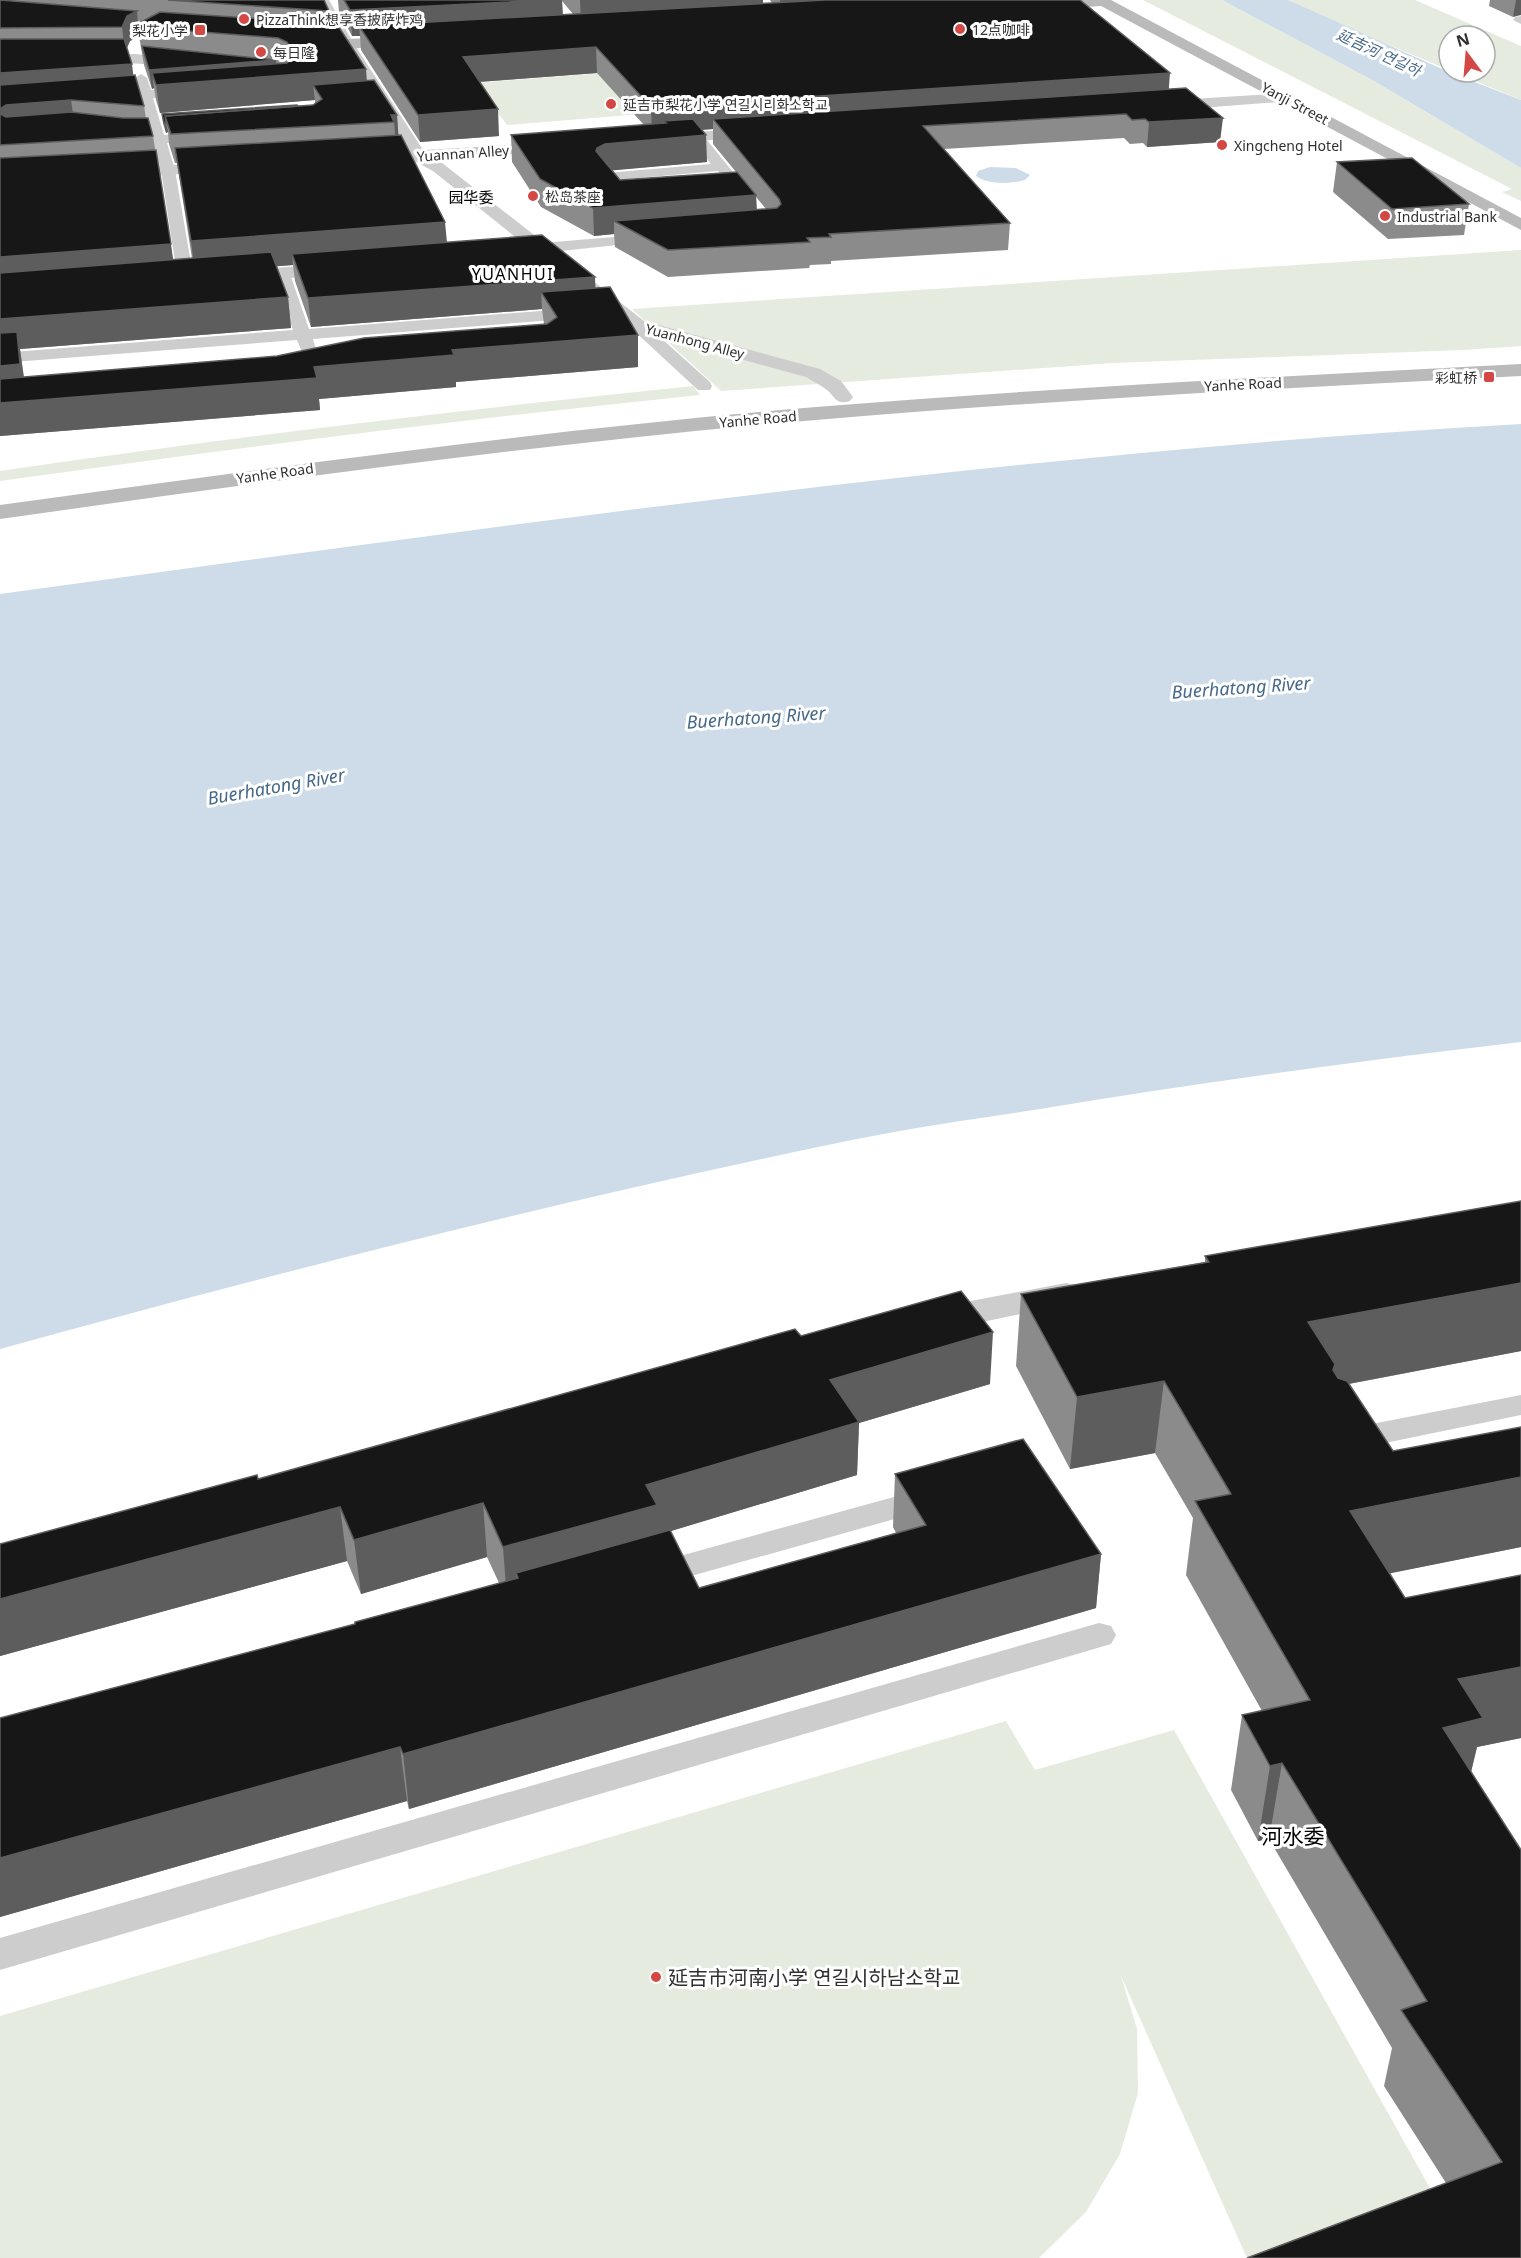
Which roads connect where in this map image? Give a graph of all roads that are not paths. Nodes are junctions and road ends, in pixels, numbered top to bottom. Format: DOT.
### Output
graph roads {
  1 [pos="1102,1"];
  2 [pos="328,4"];
  3 [pos="1028,6"];
  4 [pos="289,39"];
  5 [pos="416,40"];
  6 [pos="346,44"];
  7 [pos="135,52"];
  8 [pos="81,58"];
  9 [pos="190,63"];
  10 [pos="201,91"];
  11 [pos="146,95"];
  12 [pos="1286,98"];
  13 [pos="90,99"];
  14 [pos="1147,107"];
  15 [pos="779,132"];
  16 [pos="215,135"];
  17 [pos="106,137"];
  18 [pos="697,137"];
  19 [pos="159,139"];
  20 [pos="650,140"];
  21 [pos="569,146"];
  22 [pos="418,156"];
  23 [pos="347,160"];
  24 [pos="240,166"];
  25 [pos="721,167"];
  26 [pos="168,170"];
  27 [pos="101,174"];
  28 [pos="742,192"];
  29 [pos="718,194"];
  30 [pos="637,201"];
  31 [pos="1515,204"];
  32 [pos="1491,208"];
  33 [pos="757,210"];
  34 [pos="1521,225"];
  35 [pos="667,236"];
  36 [pos="539,252"];
  37 [pos="352,268"];
  38 [pos="282,274"];
  39 [pos="186,281"];
  40 [pos="163,283"];
  41 [pos="618,310"];
  42 [pos="528,317"];
  43 [pos="637,325"];
  44 [pos="538,332"];
  45 [pos="303,334"];
  46 [pos="1521,354"];
  47 [pos="0,358"];
  48 [pos="314,364"];
  49 [pos="1521,370"];
  50 [pos="704,386"];
  51 [pos="843,396"];
  52 [pos="0,496"];
  53 [pos="0,512"];
  54 [pos="1102,1288"];
  55 [pos="898,1327"];
  56 [pos="1521,1405"];
  57 [pos="1339,1441"];
  58 [pos="964,1488"];
  59 [pos="618,1584"];
  60 [pos="1099,1635"];
  61 [pos="0,1954"];
  1 -- 3 [label="main road"];
  1 -- 12 [label="main road, Yanji Street"];
  2 -- 6 [label="street, Yuanhong Alley"];
  4 -- 6 [label="main road"];
  5 -- 6 [label="main road"];
  6 -- 22 [label="street, Yuanhong Alley"];
  7 -- 8 [label="lane"];
  7 -- 9 [label="lane"];
  7 -- 11 [label="lane"];
  10 -- 11 [label="lane"];
  11 -- 13 [label="lane"];
  11 -- 19 [label="lane"];
  12 -- 14 [label="street"];
  12 -- 32 [label="main road, Yanji Street"];
  15 -- 18 [label="street"];
  16 -- 19 [label="lane"];
  17 -- 19 [label="lane"];
  18 -- 20 [label="street"];
  18 -- 25 [label="lane"];
  19 -- 26 [label="lane"];
  21 -- 22 [label="street, Yuannan Alley"];
  22 -- 23 [label="street, Yuannan Alley"];
  22 -- 36 [label="street, Yuanhong Alley"];
  24 -- 26 [label="street"];
  25 -- 28 [label="lane"];
  25 -- 30 [label="lane"];
  26 -- 27 [label="street"];
  26 -- 39 [label="lane"];
  28 -- 29 [label="lane"];
  28 -- 33 [label="lane"];
  31 -- 32 [label="main road"];
  32 -- 34 [label="main road, Yanji Street"];
  35 -- 36 [label="lane"];
  36 -- 41 [label="street, Yuanhong Alley"];
  37 -- 38 [label="street"];
  38 -- 39 [label="street"];
  38 -- 45 [label="lane"];
  39 -- 40 [label="street"];
  41 -- 42 [label="lane"];
  41 -- 43 [label="street, Yuanhong Alley"];
  42 -- 44 [label="lane"];
  42 -- 45 [label="lane"];
  43 -- 50 [label="lane"];
  43 -- 51 [label="street, Yuanhong Alley"];
  45 -- 47 [label="lane"];
  45 -- 48 [label="lane"];
  46 -- 51 [label="main road, Yanhe Road"];
  49 -- 53 [label="main road, Yanhe Road"];
  51 -- 52 [label="main road, Yanhe Road"];
  54 -- 55 [label="street"];
  56 -- 57 [label="lane"];
  58 -- 59 [label="lane"];
  60 -- 61 [label="lane"];
}
